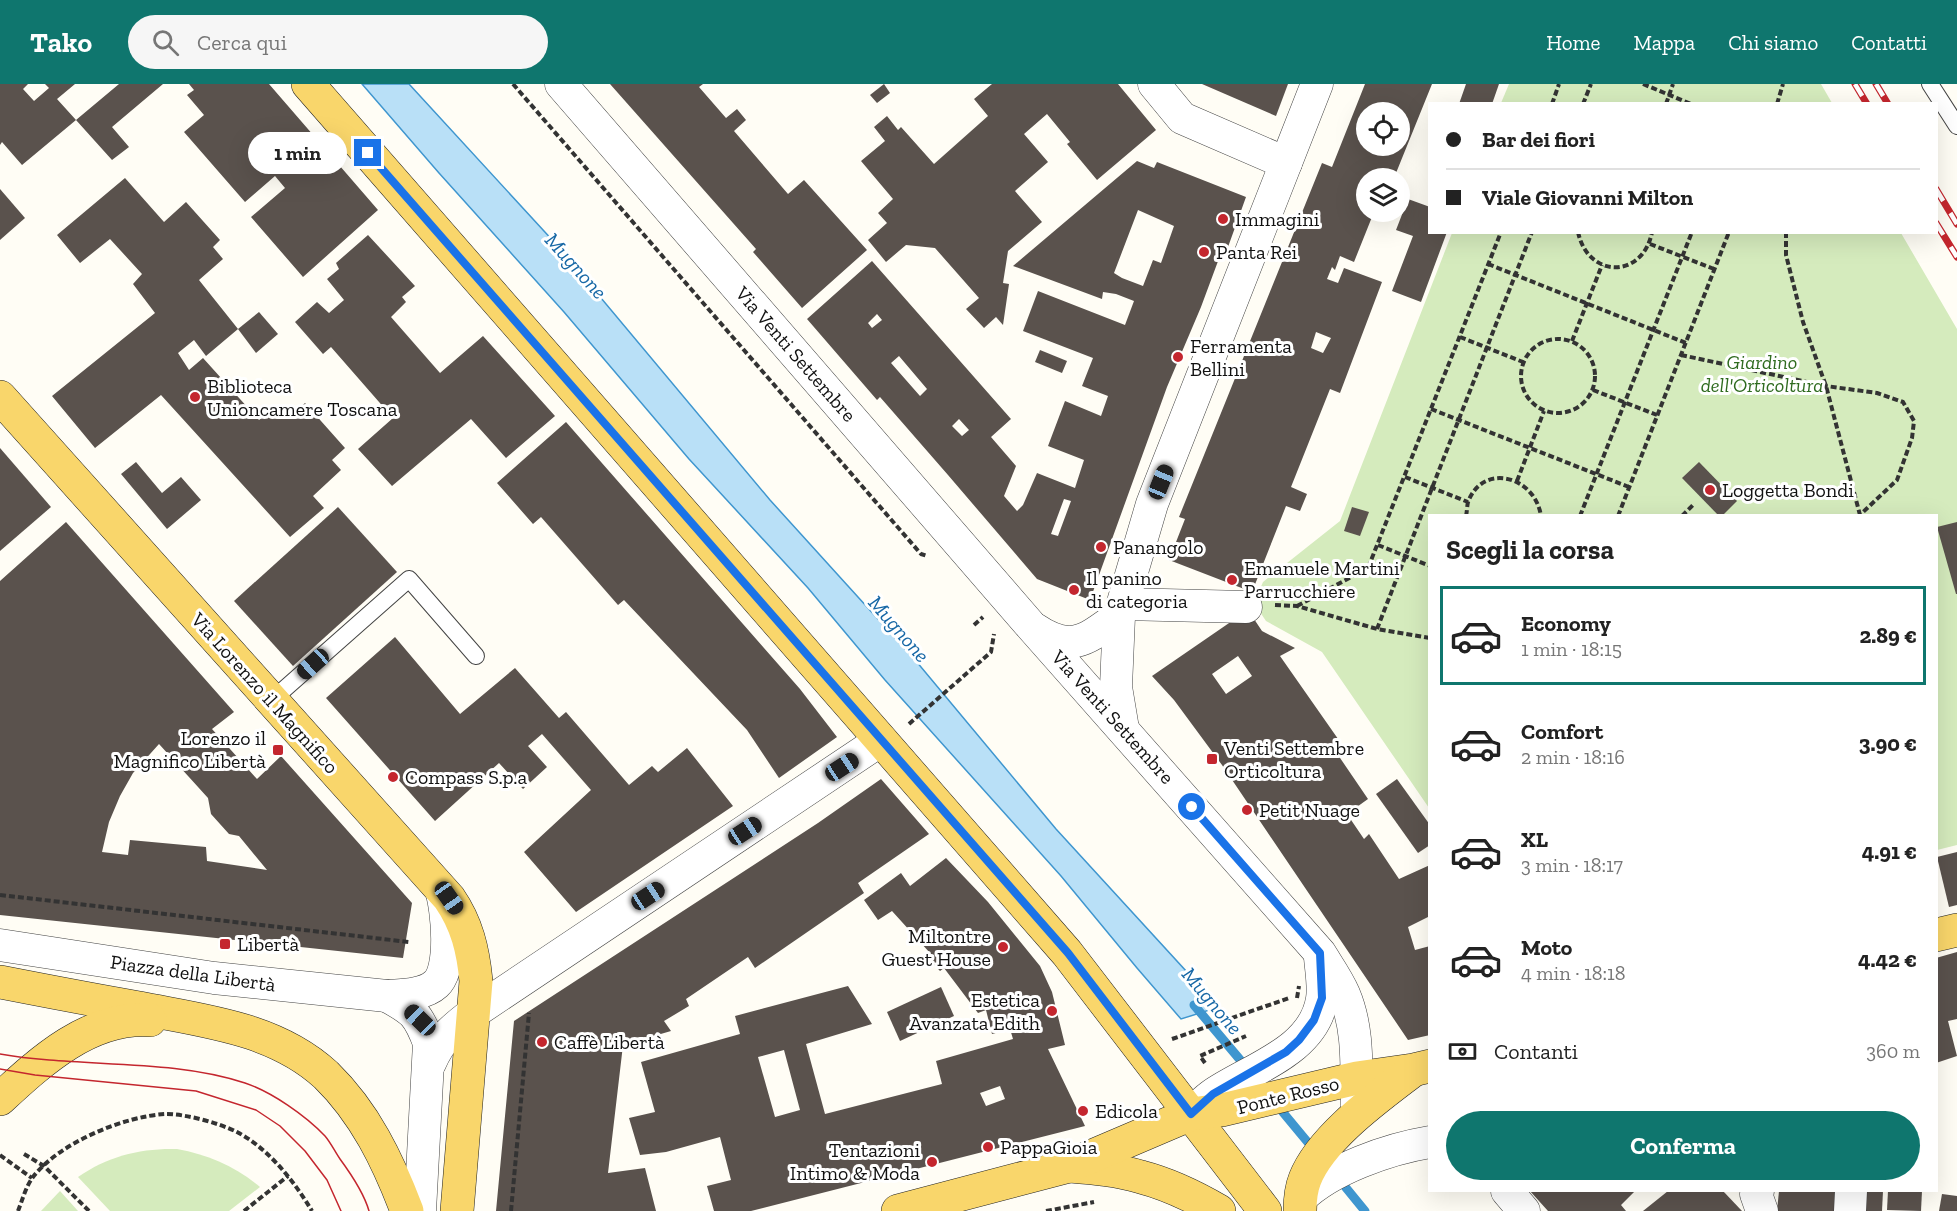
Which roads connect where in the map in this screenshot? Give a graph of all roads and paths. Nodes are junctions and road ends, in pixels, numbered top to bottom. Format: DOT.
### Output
graph roads {
  1 [pos="308,84"];
  2 [pos="513,84"];
  3 [pos="1154,84"];
  4 [pos="1317,84"];
  5 [pos="1559,84"];
  6 [pos="1591,84"];
  7 [pos="1642,84"];
  8 [pos="1673,84"];
  9 [pos="1783,84"];
  10 [pos="1930,84"];
  11 [pos="564,85"];
  12 [pos="1669,95"];
  13 [pos="1553,102"];
  14 [pos="1584,102"];
  15 [pos="1667,102"];
  16 [pos="1686,102"];
  17 [pos="1778,102"];
  18 [pos="1957,126"];
  19 [pos="1286,163"];
  20 [pos="1500,234"];
  21 [pos="1531,234"];
  22 [pos="1578,234"];
  23 [pos="1652,234"];
  24 [pos="1691,234"];
  25 [pos="1728,234"];
  26 [pos="1786,234"];
  27 [pos="1650,244"];
  28 [pos="1682,257"];
  29 [pos="1488,264"];
  30 [pos="1602,265"];
  31 [pos="1714,269"];
  32 [pos="1515,275"];
  33 [pos="1587,303"];
  34 [pos="1653,330"];
  35 [pos="1460,337"];
  36 [pos="1572,341"];
  37 [pos="1686,343"];
  38 [pos="1487,348"];
  39 [pos="1681,355"];
  40 [pos="1524,362"];
  41 [pos="1826,386"];
  42 [pos="1593,390"];
  43 [pos="0,397"];
  44 [pos="1625,403"];
  45 [pos="1431,409"];
  46 [pos="1544,411"];
  47 [pos="1657,415"];
  48 [pos="1459,419"];
  49 [pos="1530,447"];
  50 [pos="1597,474"];
  51 [pos="1405,477"];
  52 [pos="1517,481"];
  53 [pos="1629,487"];
  54 [pos="1432,488"];
  55 [pos="1468,502"];
  56 [pos="1694,504"];
  57 [pos="1466,514"];
  58 [pos="1541,514"];
  59 [pos="1581,514"];
  60 [pos="1619,514"];
  61 [pos="1684,514"];
  62 [pos="1861,514"];
  63 [pos="1862,514"];
  64 [pos="1378,545"];
  65 [pos="921,554"];
  66 [pos="1405,556"];
  67 [pos="1428,565"];
  68 [pos="1297,606"];
  69 [pos="1246,607"];
  70 [pos="1121,610"];
  71 [pos="996,624"];
  72 [pos="1031,626"];
  73 [pos="1377,629"];
  74 [pos="1428,638"];
  75 [pos="476,656"];
  76 [pos="272,700"];
  77 [pos="912,723"];
  78 [pos="1123,729"];
  79 [pos="882,741"];
  80 [pos="441,890"];
  81 [pos="0,895"];
  82 [pos="409,942"];
  83 [pos="0,945"];
  84 [pos="1320,953"];
  85 [pos="0,982"];
  86 [pos="1299,986"];
  87 [pos="387,996"];
  88 [pos="1287,998"];
  89 [pos="1306,1009"];
  90 [pos="530,1010"];
  91 [pos="473,1013"];
  92 [pos="227,1025"];
  93 [pos="1191,1033"];
  94 [pos="429,1063"];
  95 [pos="1421,1068"];
  96 [pos="1363,1081"];
  97 [pos="1238,1095"];
  98 [pos="0,1099"];
  99 [pos="1191,1114"];
  100 [pos="1420,1144"];
  101 [pos="24,1154"];
  102 [pos="0,1155"];
  103 [pos="44,1166"];
  104 [pos="1068,1166"];
  105 [pos="288,1176"];
  106 [pos="32,1178"];
  107 [pos="1508,1192"];
  108 [pos="1757,1192"];
  109 [pos="1851,1192"];
  110 [pos="1304,1195"];
  111 [pos="1101,1201"];
  112 [pos="18,1211"];
  113 [pos="88,1211"];
  114 [pos="244,1211"];
  115 [pos="312,1211"];
  116 [pos="408,1211"];
  117 [pos="420,1211"];
  118 [pos="457,1211"];
  119 [pos="511,1211"];
  120 [pos="898,1211"];
  121 [pos="1046,1211"];
  122 [pos="1219,1211"];
  123 [pos="1265,1211"];
  124 [pos="1524,1211"];
  125 [pos="1762,1211"];
  126 [pos="1850,1211"];
  1 -- 79 [label="main road"];
  2 -- 65 [label="path"];
  3 -- 19 [label="street"];
  4 -- 19 [label="street"];
  5 -- 13 [label="path"];
  6 -- 14 [label="path"];
  7 -- 12 [label="path"];
  8 -- 12 [label="path"];
  9 -- 17 [label="path"];
  10 -- 18 [label="lane"];
  11 -- 72 [label="street, Via Venti Settembre"];
  12 -- 15 [label="path"];
  12 -- 16 [label="path"];
  19 -- 70 [label="street"];
  20 -- 29 [label="path"];
  21 -- 32 [label="path"];
  22 -- 30 [label="path"];
  23 -- 27 [label="path"];
  24 -- 28 [label="path"];
  25 -- 31 [label="path"];
  26 -- 41 [label="path"];
  27 -- 28 [label="path"];
  27 -- 30 [label="path"];
  28 -- 31 [label="path"];
  28 -- 34 [label="path"];
  29 -- 32 [label="path"];
  29 -- 35 [label="path"];
  30 -- 33 [label="path"];
  31 -- 37 [label="path"];
  32 -- 33 [label="path"];
  32 -- 38 [label="path"];
  33 -- 34 [label="path"];
  33 -- 36 [label="path"];
  34 -- 37 [label="path"];
  34 -- 44 [label="path"];
  35 -- 38 [label="path"];
  35 -- 45 [label="path"];
  36 -- 40 [label="path"];
  36 -- 42 [label="path"];
  37 -- 39 [label="path"];
  38 -- 40 [label="path"];
  38 -- 48 [label="path"];
  39 -- 41 [label="path"];
  39 -- 47 [label="path"];
  40 -- 46 [label="path"];
  41 -- 62 [label="path"];
  41 -- 63 [label="path"];
  42 -- 44 [label="path"];
  42 -- 46 [label="path"];
  43 -- 76 [label="main road, Via Lorenzo il Magnifico"];
  44 -- 47 [label="path"];
  44 -- 50 [label="path"];
  45 -- 48 [label="path"];
  45 -- 51 [label="path"];
  46 -- 49 [label="path"];
  47 -- 53 [label="path"];
  48 -- 49 [label="path"];
  48 -- 54 [label="path"];
  49 -- 50 [label="path"];
  49 -- 52 [label="path"];
  50 -- 53 [label="path"];
  50 -- 59 [label="path"];
  51 -- 54 [label="path"];
  51 -- 64 [label="path"];
  52 -- 55 [label="path"];
  52 -- 58 [label="path"];
  53 -- 60 [label="path"];
  54 -- 55 [label="path"];
  54 -- 66 [label="path"];
  55 -- 57 [label="path"];
  56 -- 61 [label="path"];
  64 -- 66 [label="path"];
  64 -- 68 [label="path"];
  66 -- 67 [label="path"];
  66 -- 73 [label="path"];
  68 -- 69 [label="path"];
  68 -- 73 [label="path"];
  69 -- 70 [label="street"];
  70 -- 72 [label="street, Via Venti Settembre"];
  70 -- 78 [label="street"];
  71 -- 77 [label="path"];
  72 -- 78 [label="street, Via Venti Settembre"];
  73 -- 74 [label="path"];
  75 -- 76 [label="lane"];
  76 -- 80 [label="main road, Via Lorenzo il Magnifico"];
  78 -- 84 [label="street, Via Venti Settembre"];
  79 -- 91 [label="street, Piazza della Libertà"];
  79 -- 99 [label="main road"];
  80 -- 87 [label="street, Piazza della Libertà"];
  80 -- 91 [label="main road, Via Lorenzo il Magnifico"];
  81 -- 82 [label="path"];
  83 -- 87 [label="street, Piazza della Libertà"];
  84 -- 89 [label="street, Ponte Rosso"];
  84 -- 96 [label="street, Via Venti Settembre"];
  85 -- 92 [label="main road, Piazza della Libertà"];
  86 -- 89 [label="path, bridge"];
  87 -- 94 [label="street, Piazza della Libertà"];
  88 -- 93 [label="path"];
  89 -- 97 [label="street, Ponte Rosso"];
  90 -- 119 [label="path"];
  91 -- 94 [label="street, Piazza della Libertà"];
  91 -- 118 [label="main road"];
  92 -- 98 [label="main road, Piazza della Libertà"];
  92 -- 116 [label="main road, Piazza della Libertà"];
  94 -- 117 [label="street, Piazza della Libertà"];
  95 -- 96 [label="main road, Ponte Rosso"];
  96 -- 97 [label="main road, Ponte Rosso"];
  96 -- 110 [label="main road, Ponte Rosso"];
  97 -- 99 [label="main road, Ponte Rosso"];
  99 -- 104 [label="main road, Ponte Rosso"];
  99 -- 123 [label="main road"];
  100 -- 110 [label="street, Ponte Rosso"];
  101 -- 103 [label="path"];
  102 -- 106 [label="path"];
  103 -- 105 [label="path"];
  103 -- 106 [label="path"];
  103 -- 113 [label="path"];
  104 -- 120 [label="main road"];
  104 -- 122 [label="main road"];
  105 -- 114 [label="path"];
  105 -- 115 [label="path"];
  106 -- 112 [label="path"];
  107 -- 124 [label="street"];
  108 -- 125 [label="street"];
  109 -- 126 [label="street"];
  111 -- 121 [label="path"];
}
